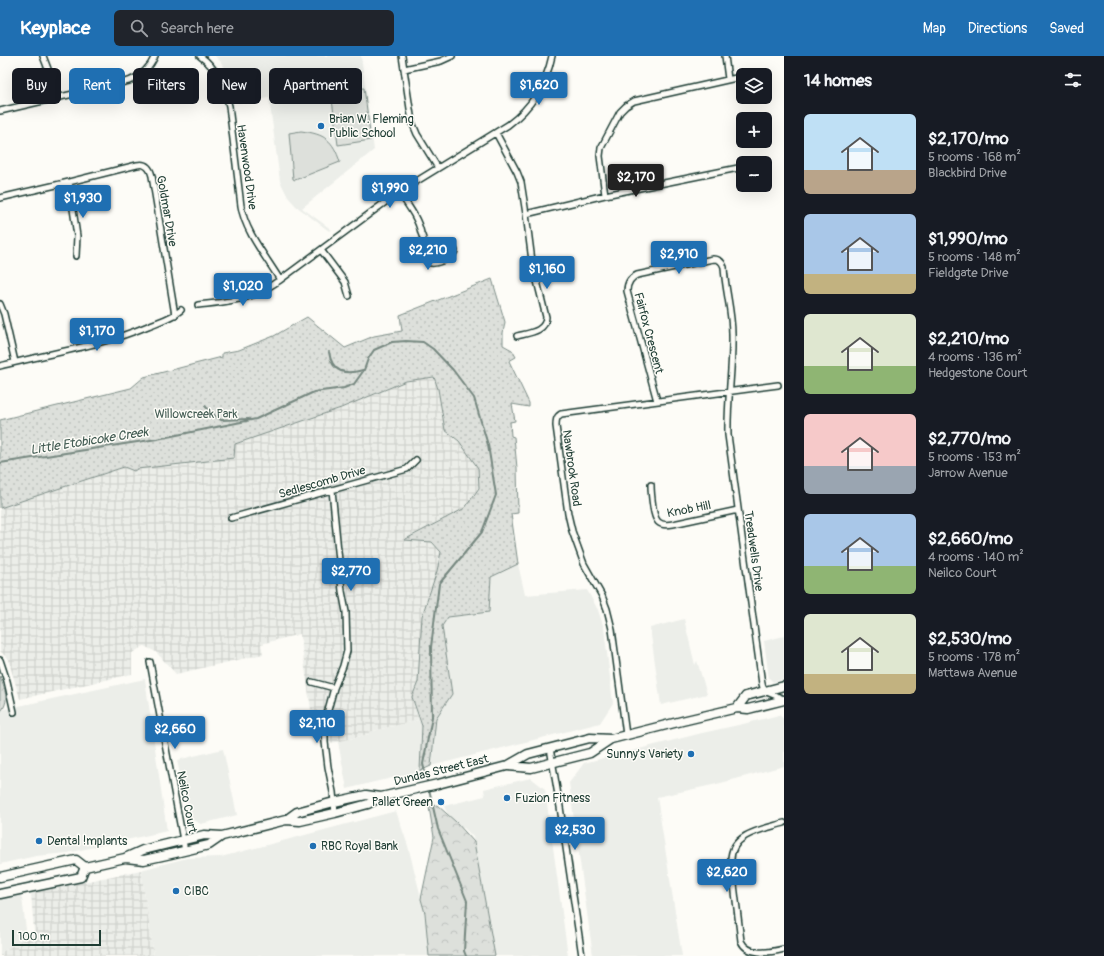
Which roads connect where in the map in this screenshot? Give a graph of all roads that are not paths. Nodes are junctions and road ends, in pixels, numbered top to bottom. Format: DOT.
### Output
graph roads {
  1 [pos="43,56"];
  2 [pos="155,56"];
  3 [pos="200,56"];
  4 [pos="402,56"];
  5 [pos="452,56"];
  6 [pos="552,56"];
  7 [pos="725,56"];
  8 [pos="48,68"];
  9 [pos="404,68"];
  10 [pos="736,78"];
  11 [pos="728,79"];
  12 [pos="61,97"];
  13 [pos="30,104"];
  14 [pos="0,111"];
  15 [pos="496,133"];
  16 [pos="438,168"];
  17 [pos="736,168"];
  18 [pos="68,182"];
  19 [pos="399,192"];
  20 [pos="606,195"];
  21 [pos="0,198"];
  22 [pos="526,214"];
  23 [pos="425,249"];
  24 [pos="321,250"];
  25 [pos="76,256"];
  26 [pos="280,280"];
  27 [pos="349,296"];
  28 [pos="0,304"];
  29 [pos="198,305"];
  30 [pos="181,310"];
  31 [pos="175,315"];
  32 [pos="517,336"];
  33 [pos="15,362"];
  34 [pos="0,366"];
  35 [pos="778,385"];
  36 [pos="730,392"];
  37 [pos="657,401"];
  38 [pos="416,460"];
  39 [pos="651,485"];
  40 [pos="332,490"];
  41 [pos="738,510"];
  42 [pos="231,518"];
  43 [pos="0,660"];
  44 [pos="150,662"];
  45 [pos="312,682"];
  46 [pos="784,686"];
  47 [pos="334,688"];
  48 [pos="764,691"];
  49 [pos="784,700"];
  50 [pos="737,708"];
  51 [pos="14,712"];
  52 [pos="626,735"];
  53 [pos="611,739"];
  54 [pos="550,748"];
  55 [pos="553,762"];
  56 [pos="508,766"];
  57 [pos="381,797"];
  58 [pos="334,802"];
  59 [pos="335,813"];
  60 [pos="286,820"];
  61 [pos="784,823"];
  62 [pos="222,836"];
  63 [pos="184,840"];
  64 [pos="185,851"];
  65 [pos="125,858"];
  66 [pos="85,867"];
  67 [pos="0,877"];
  68 [pos="0,894"];
  69 [pos="784,949"];
  70 [pos="582,956"];
  1 -- 8 [label="street"];
  2 -- 12 [label="street"];
  3 -- 26 [label="street, Havenwood Drive"];
  4 -- 9 [label="street"];
  5 -- 9 [label="street"];
  6 -- 15 [label="street"];
  7 -- 11 [label="street"];
  9 -- 16 [label="street"];
  10 -- 11 [label="street"];
  11 -- 20 [label="street"];
  13 -- 14 [label="street"];
  15 -- 16 [label="street"];
  15 -- 22 [label="street"];
  16 -- 19 [label="street"];
  17 -- 20 [label="street"];
  18 -- 21 [label="street, Goldmar Drive"];
  18 -- 25 [label="street"];
  18 -- 31 [label="street, Goldmar Drive"];
  19 -- 23 [label="street"];
  19 -- 24 [label="street"];
  20 -- 22 [label="street"];
  22 -- 32 [label="street"];
  23 -- 23 [label="street"];
  24 -- 26 [label="street"];
  24 -- 27 [label="street"];
  26 -- 29 [label="street"];
  28 -- 33 [label="street"];
  30 -- 31 [label="street"];
  31 -- 33 [label="street"];
  33 -- 34 [label="street"];
  35 -- 36 [label="street, Nawbrook Road"];
  36 -- 37 [label="street, Nawbrook Road"];
  36 -- 37 [label="street, Fairfox Crescent"];
  36 -- 41 [label="street, Treadwells Drive"];
  37 -- 52 [label="street, Nawbrook Road"];
  38 -- 40 [label="street, Sedlescomb Drive"];
  39 -- 41 [label="street, Knob Hill"];
  40 -- 42 [label="street, Sedlescomb Drive"];
  40 -- 47 [label="street"];
  41 -- 48 [label="street, Treadwells Drive"];
  43 -- 51 [label="street"];
  44 -- 63 [label="street, Neilco Court"];
  45 -- 47 [label="street"];
  46 -- 48 [label="main road"];
  47 -- 58 [label="street"];
  48 -- 49 [label="street"];
  48 -- 50 [label="main road"];
  49 -- 50 [label="main road, Dundas Street East"];
  50 -- 52 [label="main road, Dundas Street East"];
  52 -- 53 [label="main road, Dundas Street East"];
  53 -- 54 [label="main road, Dundas Street East"];
  53 -- 55 [label="main road, Dundas Street East"];
  54 -- 55 [label="street"];
  54 -- 56 [label="main road, Dundas Street East"];
  55 -- 56 [label="main road, Dundas Street East"];
  55 -- 70 [label="street"];
  56 -- 57 [label="main road, Dundas Street East"];
  57 -- 58 [label="main road, Dundas Street East"];
  57 -- 59 [label="main road, Dundas Street East"];
  58 -- 59 [label="street"];
  58 -- 60 [label="main road, Dundas Street East"];
  59 -- 60 [label="main road, Dundas Street East"];
  60 -- 62 [label="main road, Dundas Street East"];
  61 -- 69 [label="street"];
  62 -- 63 [label="main road, Dundas Street East"];
  62 -- 64 [label="main road, Dundas Street East"];
  63 -- 64 [label="street, Neilco Court"];
  63 -- 65 [label="main road, Dundas Street East"];
  64 -- 65 [label="main road, Dundas Street East"];
  65 -- 66 [label="main road, Dundas Street East"];
  66 -- 67 [label="main road, Dundas Street East"];
  66 -- 68 [label="main road, Dundas Street East"];
}
